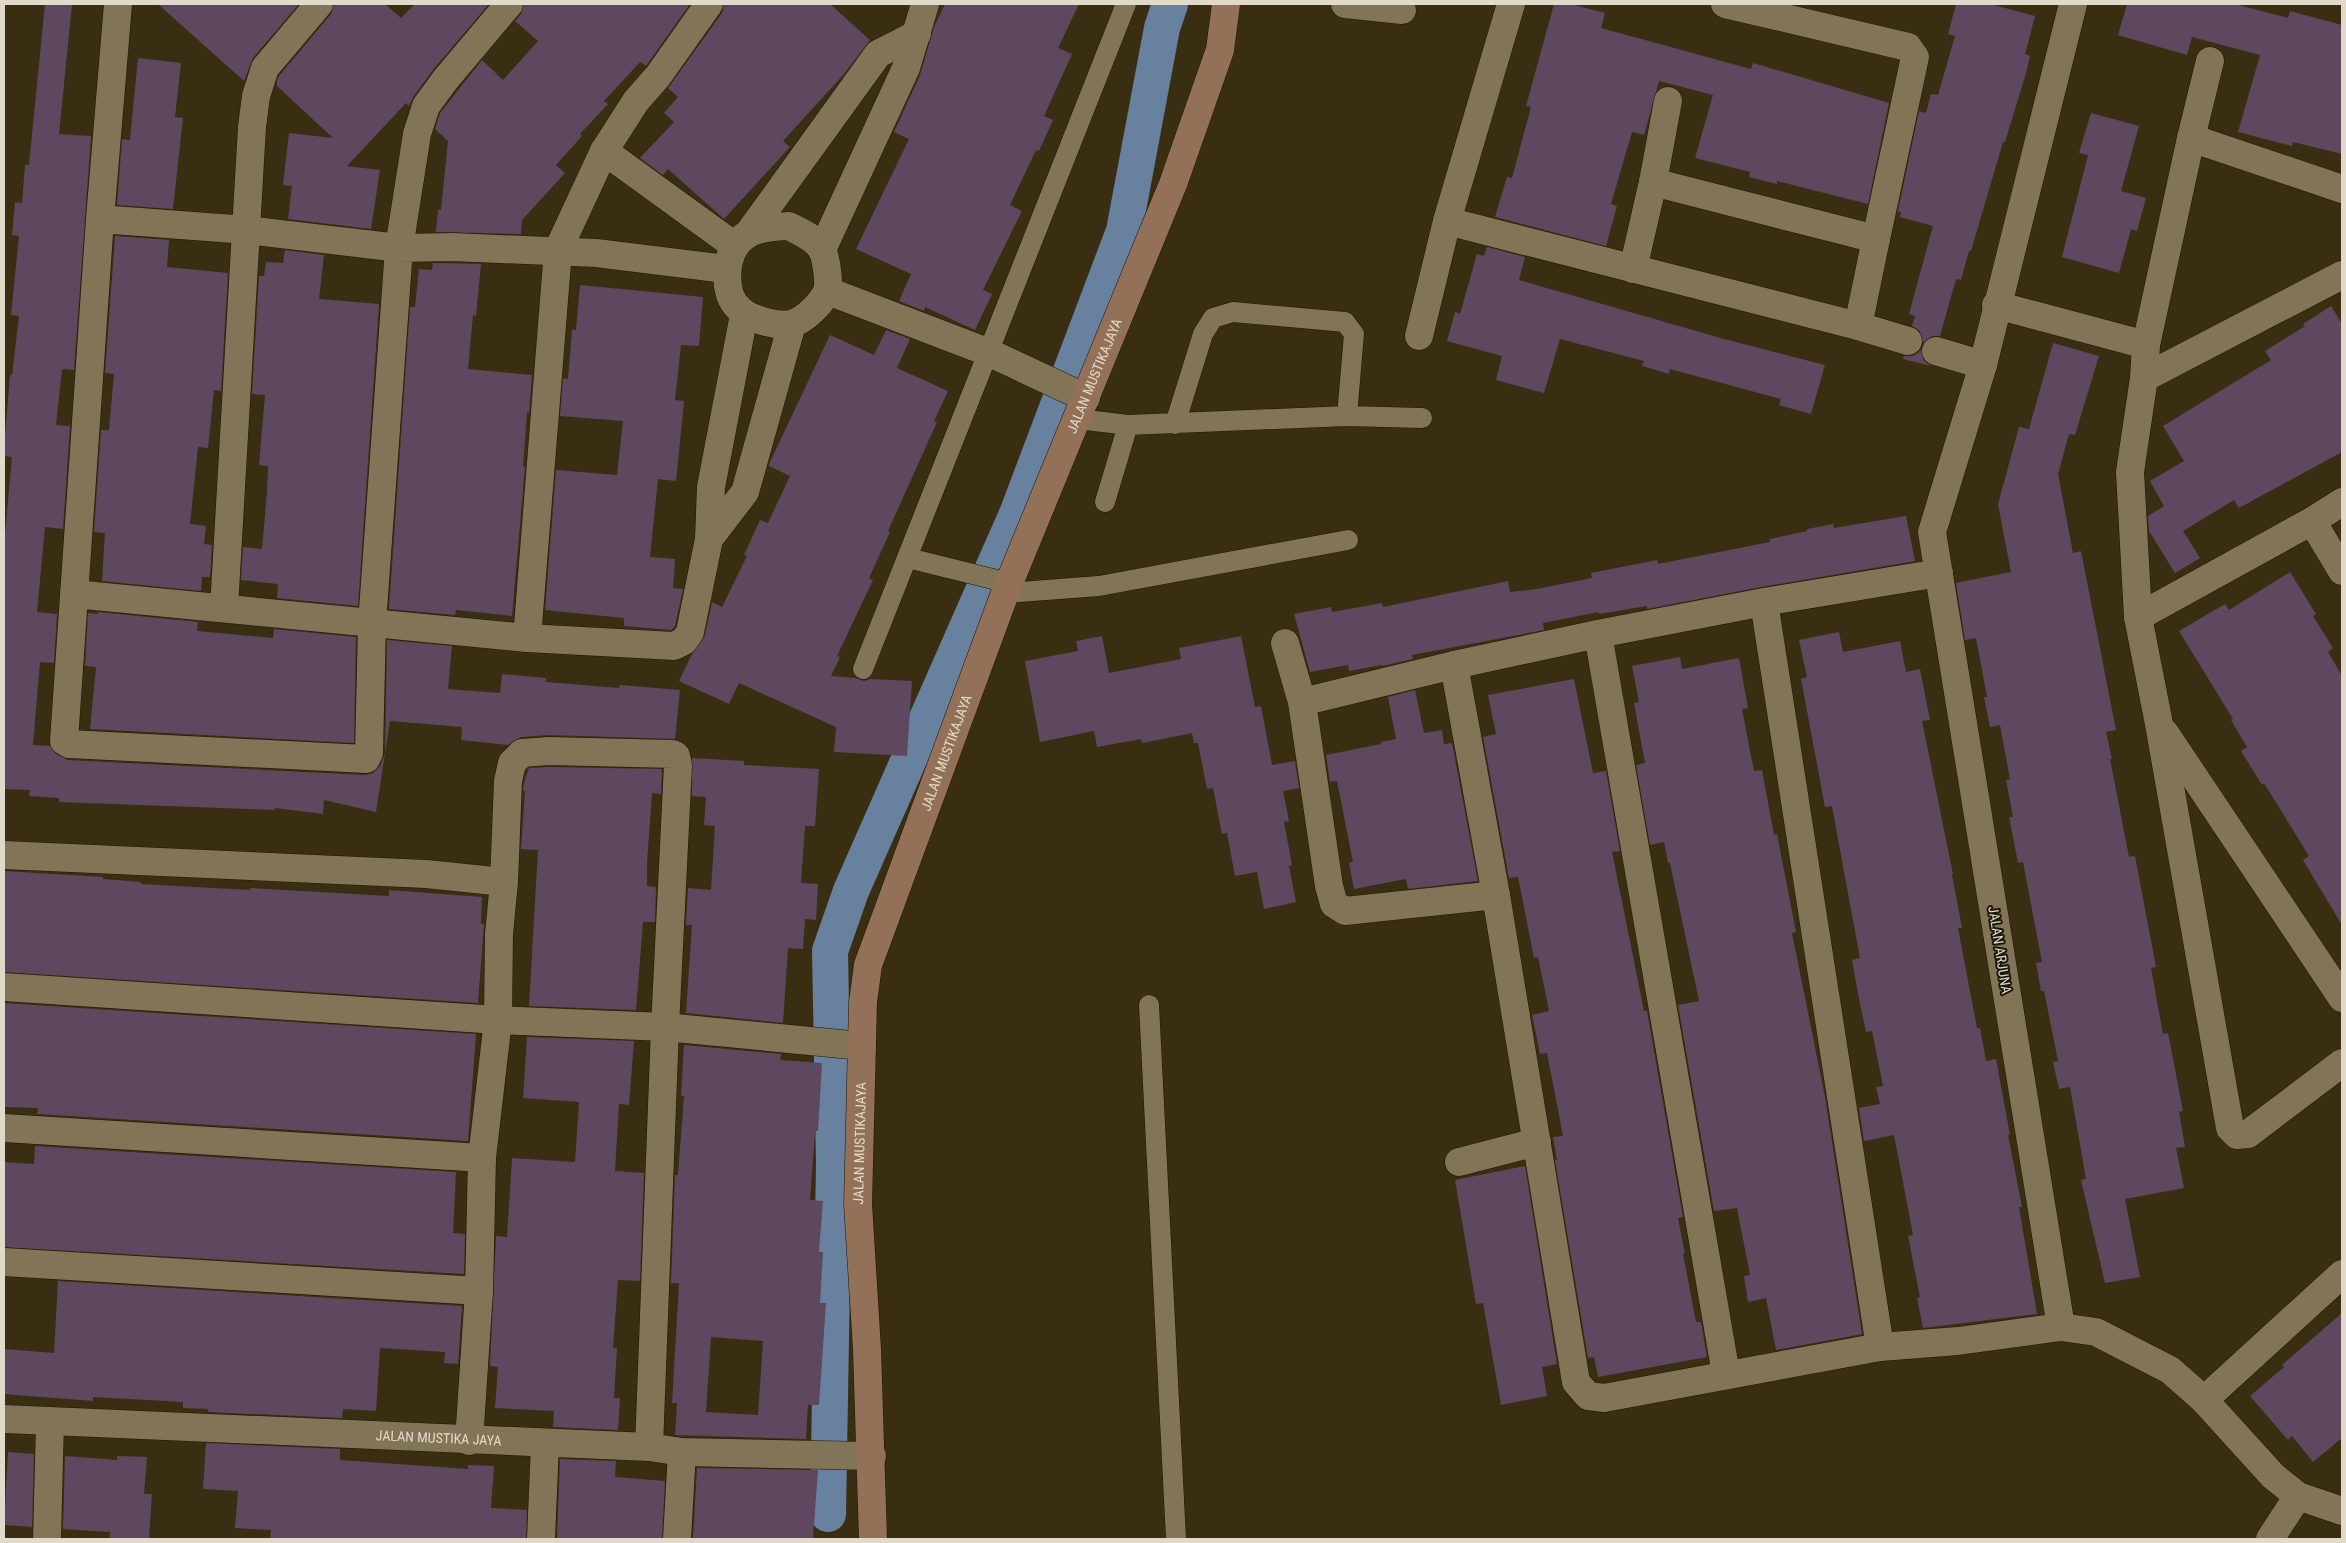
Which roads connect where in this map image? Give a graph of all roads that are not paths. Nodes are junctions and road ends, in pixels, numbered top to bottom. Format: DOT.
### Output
graph roads {
  1 [pos="118,4"];
  2 [pos="319,4"];
  3 [pos="509,4"];
  4 [pos="710,4"];
  5 [pos="926,4"];
  6 [pos="1126,4"];
  7 [pos="1226,4"];
  8 [pos="1345,4"];
  9 [pos="1511,4"];
  10 [pos="1726,4"];
  11 [pos="2073,4"];
  12 [pos="1402,10"];
  13 [pos="917,34"];
  14 [pos="2210,61"];
  15 [pos="1668,101"];
  16 [pos="2191,138"];
  17 [pos="604,151"];
  18 [pos="1653,182"];
  19 [pos="2342,189"];
  20 [pos="100,219"];
  21 [pos="1447,220"];
  22 [pos="247,230"];
  23 [pos="1876,239"];
  24 [pos="399,248"];
  25 [pos="558,250"];
  26 [pos="736,250"];
  27 [pos="822,250"];
  28 [pos="1632,269"];
  29 [pos="2342,275"];
  30 [pos="828,291"];
  31 [pos="1996,305"];
  32 [pos="744,315"];
  33 [pos="792,324"];
  34 [pos="1858,326"];
  35 [pos="1419,336"];
  36 [pos="1908,341"];
  37 [pos="2146,345"];
  38 [pos="1936,350"];
  39 [pos="990,353"];
  40 [pos="1983,365"];
  41 [pos="2144,378"];
  42 [pos="1082,408"];
  43 [pos="1347,416"];
  44 [pos="1422,418"];
  45 [pos="1176,424"];
  46 [pos="1128,425"];
  47 [pos="1105,502"];
  48 [pos="2342,502"];
  49 [pos="2312,521"];
  50 [pos="709,539"];
  51 [pos="1348,540"];
  52 [pos="908,558"];
  53 [pos="2342,571"];
  54 [pos="1939,572"];
  55 [pos="1007,588"];
  56 [pos="74,594"];
  57 [pos="1764,602"];
  58 [pos="224,608"];
  59 [pos="2138,617"];
  60 [pos="372,624"];
  61 [pos="1598,634"];
  62 [pos="527,638"];
  63 [pos="1285,643"];
  64 [pos="1454,664"];
  65 [pos="863,669"];
  66 [pos="1302,702"];
  67 [pos="2159,724"];
  68 [pos="4,856"];
  69 [pos="504,882"];
  70 [pos="1496,895"];
  71 [pos="4,987"];
  72 [pos="2342,998"];
  73 [pos="1149,1005"];
  74 [pos="498,1020"];
  75 [pos="665,1027"];
  76 [pos="862,1046"];
  77 [pos="2342,1063"];
  78 [pos="4,1128"];
  79 [pos="1537,1142"];
  80 [pos="482,1158"];
  81 [pos="1459,1162"];
  82 [pos="4,1262"];
  83 [pos="2342,1274"];
  84 [pos="479,1291"];
  85 [pos="2060,1327"];
  86 [pos="1880,1347"];
  87 [pos="1726,1374"];
  88 [pos="2204,1400"];
  89 [pos="4,1419"];
  90 [pos="50,1422"];
  91 [pos="469,1441"];
  92 [pos="545,1444"];
  93 [pos="649,1448"];
  94 [pos="682,1452"];
  95 [pos="872,1456"];
  96 [pos="2298,1496"];
  97 [pos="2341,1509"];
  98 [pos="48,1539"];
  99 [pos="541,1539"];
  100 [pos="677,1539"];
  101 [pos="873,1539"];
  102 [pos="1176,1539"];
  103 [pos="2270,1539"];
  1 -- 20 [label="street"];
  2 -- 22 [label="street"];
  3 -- 24 [label="street"];
  4 -- 17 [label="street"];
  5 -- 13 [label="street"];
  6 -- 39 [label="lane"];
  7 -- 42 [label="main road, JALAN MUSTIKAJAYA"];
  8 -- 12 [label="street"];
  9 -- 21 [label="street"];
  10 -- 23 [label="street"];
  11 -- 31 [label="street, JALAN ARJUNA"];
  13 -- 26 [label="street"];
  13 -- 27 [label="street"];
  14 -- 16 [label="street"];
  15 -- 18 [label="street"];
  16 -- 19 [label="street"];
  16 -- 37 [label="street"];
  17 -- 25 [label="street"];
  17 -- 26 [label="street"];
  18 -- 23 [label="street"];
  18 -- 28 [label="street"];
  20 -- 22 [label="street"];
  20 -- 56 [label="street"];
  21 -- 28 [label="street"];
  21 -- 35 [label="street"];
  22 -- 24 [label="street"];
  22 -- 58 [label="street"];
  23 -- 34 [label="street"];
  24 -- 25 [label="street"];
  24 -- 60 [label="street"];
  25 -- 26 [label="street"];
  25 -- 62 [label="street"];
  26 -- 27 [label="street"];
  26 -- 32 [label="street"];
  27 -- 30 [label="street"];
  28 -- 34 [label="street"];
  29 -- 41 [label="street"];
  30 -- 33 [label="street"];
  30 -- 39 [label="street"];
  31 -- 37 [label="street"];
  31 -- 40 [label="street, JALAN ARJUNA"];
  32 -- 33 [label="street"];
  32 -- 50 [label="street"];
  33 -- 50 [label="street"];
  34 -- 36 [label="street"];
  37 -- 41 [label="street"];
  38 -- 40 [label="street"];
  39 -- 42 [label="street"];
  39 -- 52 [label="lane"];
  40 -- 54 [label="street, JALAN ARJUNA"];
  41 -- 59 [label="street"];
  42 -- 46 [label="lane"];
  42 -- 55 [label="main road, JALAN MUSTIKAJAYA"];
  43 -- 44 [label="lane"];
  43 -- 45 [label="lane"];
  43 -- 45 [label="lane"];
  45 -- 46 [label="lane"];
  46 -- 47 [label="lane"];
  48 -- 49 [label="street"];
  49 -- 53 [label="street"];
  49 -- 59 [label="street"];
  50 -- 62 [label="street"];
  51 -- 55 [label="lane"];
  52 -- 55 [label="lane"];
  52 -- 65 [label="lane"];
  54 -- 57 [label="street"];
  54 -- 85 [label="street, JALAN ARJUNA"];
  55 -- 76 [label="main road, JALAN MUSTIKAJAYA"];
  56 -- 58 [label="street"];
  56 -- 60 [label="street"];
  57 -- 61 [label="street"];
  57 -- 86 [label="street"];
  58 -- 60 [label="street"];
  59 -- 67 [label="street"];
  60 -- 62 [label="street"];
  61 -- 64 [label="street"];
  61 -- 87 [label="street"];
  63 -- 66 [label="street"];
  64 -- 66 [label="street"];
  64 -- 70 [label="street"];
  66 -- 70 [label="street"];
  67 -- 72 [label="street"];
  67 -- 77 [label="street"];
  68 -- 69 [label="street"];
  69 -- 74 [label="street"];
  69 -- 75 [label="street"];
  70 -- 79 [label="street"];
  71 -- 74 [label="street"];
  73 -- 102 [label="lane"];
  74 -- 75 [label="street"];
  74 -- 80 [label="street"];
  75 -- 76 [label="street"];
  75 -- 93 [label="street"];
  76 -- 95 [label="main road, JALAN MUSTIKAJAYA"];
  78 -- 80 [label="street"];
  79 -- 81 [label="street"];
  79 -- 87 [label="street"];
  80 -- 84 [label="street"];
  82 -- 84 [label="street"];
  83 -- 88 [label="street"];
  84 -- 91 [label="street"];
  85 -- 86 [label="street"];
  85 -- 88 [label="street"];
  86 -- 87 [label="street"];
  88 -- 96 [label="street"];
  89 -- 90 [label="street, JALAN MUSTIKA JAYA"];
  90 -- 91 [label="street, JALAN MUSTIKA JAYA"];
  90 -- 98 [label="street"];
  91 -- 92 [label="street, JALAN MUSTIKA JAYA"];
  92 -- 93 [label="street, JALAN MUSTIKA JAYA"];
  92 -- 99 [label="street"];
  93 -- 94 [label="street, JALAN MUSTIKA JAYA"];
  94 -- 95 [label="street, JALAN MUSTIKA JAYA"];
  94 -- 100 [label="street"];
  95 -- 101 [label="main road, JALAN MUSTIKAJAYA"];
  96 -- 97 [label="street"];
  96 -- 103 [label="street"];
}
